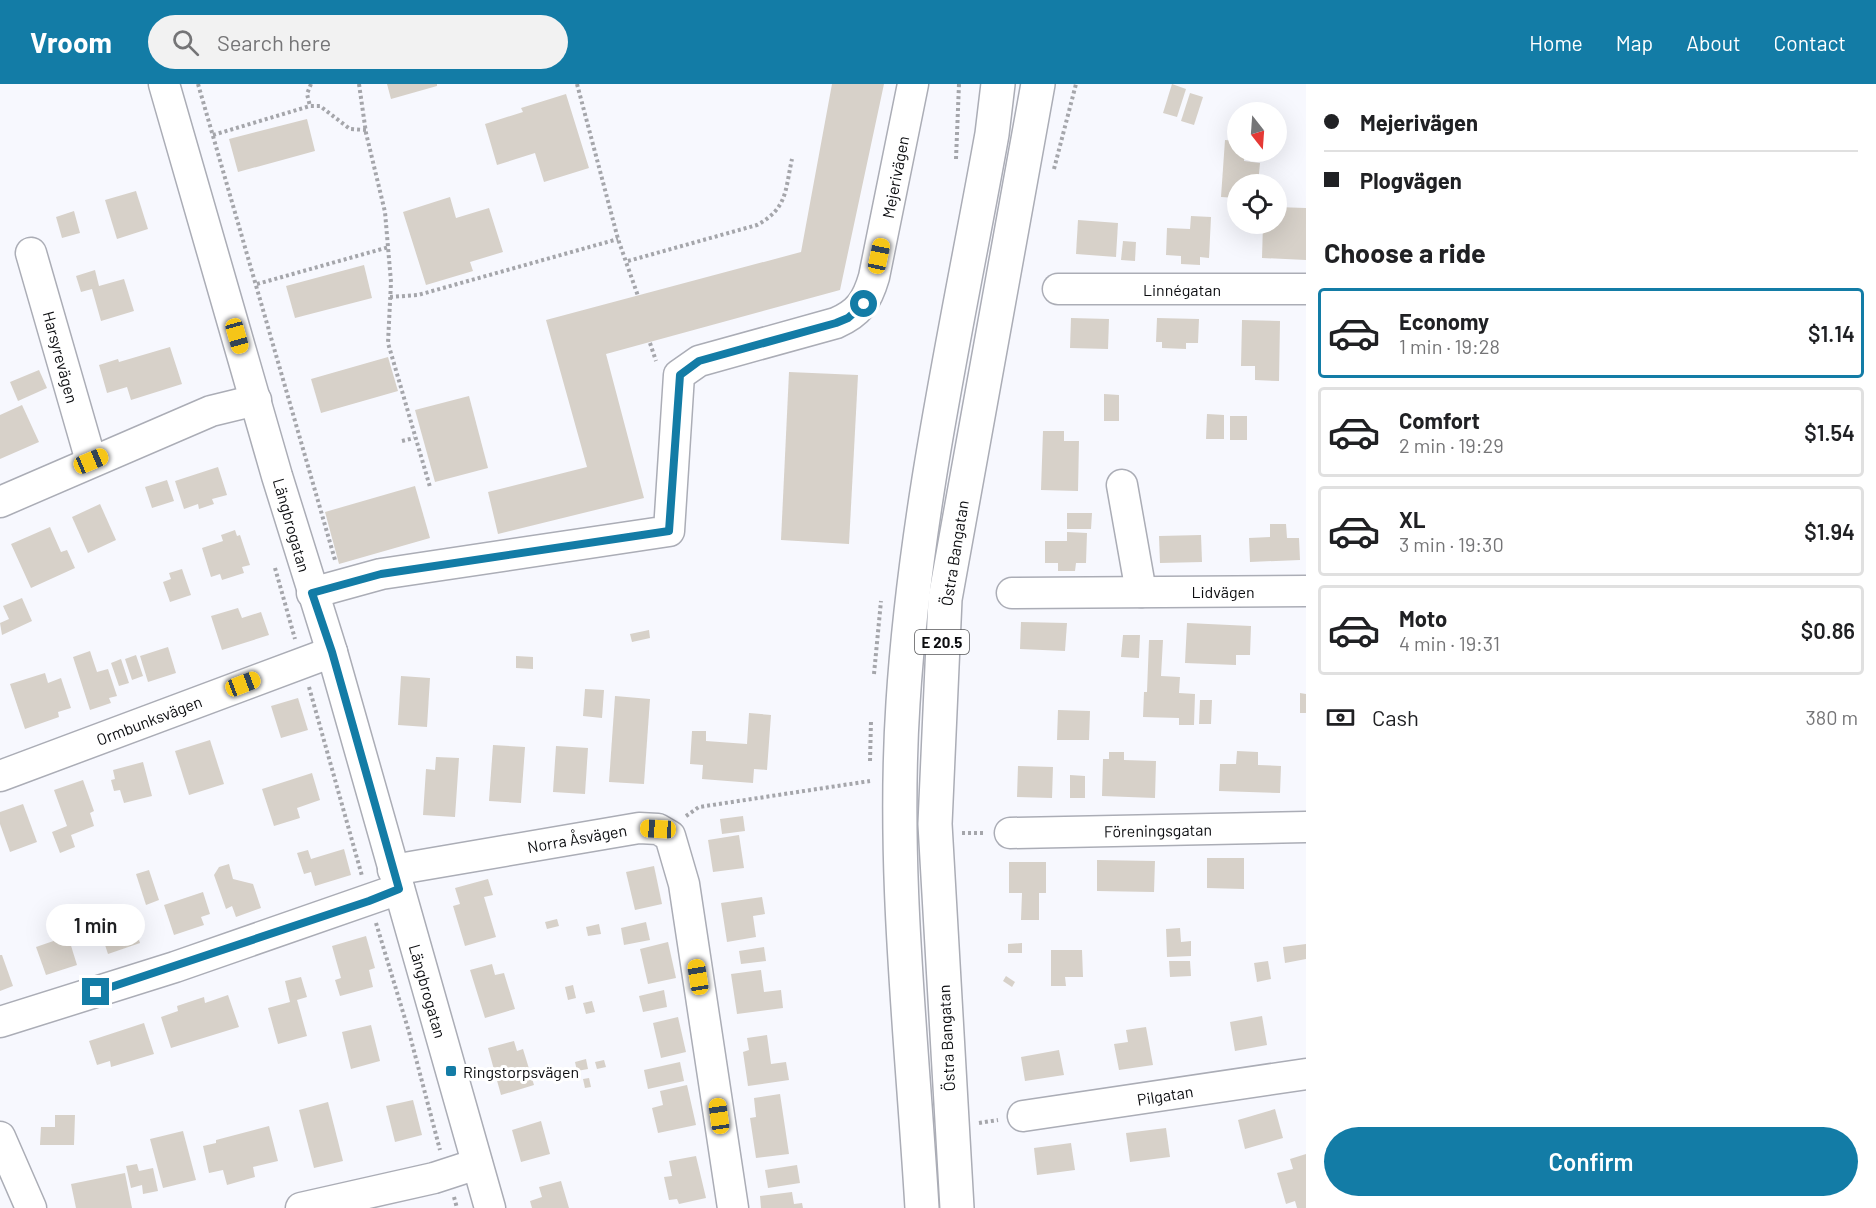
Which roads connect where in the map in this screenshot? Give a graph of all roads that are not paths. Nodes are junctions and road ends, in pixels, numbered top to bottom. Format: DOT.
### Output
graph roads {
  1 [pos="164,84"];
  2 [pos="913,84"];
  3 [pos="998,84"];
  4 [pos="1038,84"];
  5 [pos="31,253"];
  6 [pos="1306,289"];
  7 [pos="1058,290"];
  8 [pos="256,400"];
  9 [pos="91,461"];
  10 [pos="1122,485"];
  11 [pos="0,502"];
  12 [pos="1306,591"];
  13 [pos="1141,592"];
  14 [pos="312,593"];
  15 [pos="1012,593"];
  16 [pos="332,652"];
  17 [pos="0,776"];
  18 [pos="1306,827"];
  19 [pos="1010,833"];
  20 [pos="396,879"];
  21 [pos="0,1022"];
  22 [pos="1306,1074"];
  23 [pos="1023,1116"];
  24 [pos="0,1137"];
  25 [pos="477,1164"];
  26 [pos="31,1208"];
  27 [pos="301,1208"];
  28 [pos="490,1208"];
  29 [pos="733,1208"];
  30 [pos="922,1208"];
  31 [pos="957,1208"];
  1 -- 8 [label="street, Längbrogatan"];
  2 -- 14 [label="street, Mejerivägen"];
  3 -- 30 [label="main road, Östra Bangatan / E 20.5"];
  4 -- 31 [label="main road, Östra Bangatan / E 20.5"];
  5 -- 9 [label="street, Harsyrevägen"];
  6 -- 7 [label="street, Linnégatan"];
  8 -- 9 [label="street"];
  8 -- 14 [label="street, Längbrogatan"];
  9 -- 11 [label="street"];
  10 -- 13 [label="street"];
  12 -- 13 [label="street, Lidvägen"];
  13 -- 15 [label="street, Lidvägen"];
  14 -- 16 [label="street, Längbrogatan"];
  16 -- 17 [label="street, Ormbunksvägen"];
  16 -- 20 [label="street, Längbrogatan"];
  18 -- 19 [label="street, Föreningsgatan"];
  20 -- 21 [label="street, Norra Åsvägen"];
  20 -- 25 [label="street, Längbrogatan"];
  20 -- 29 [label="street, Norra Åsvägen"];
  22 -- 23 [label="street, Pilgatan"];
  24 -- 26 [label="street"];
  25 -- 27 [label="street"];
  25 -- 28 [label="street, Längbrogatan"];
}
